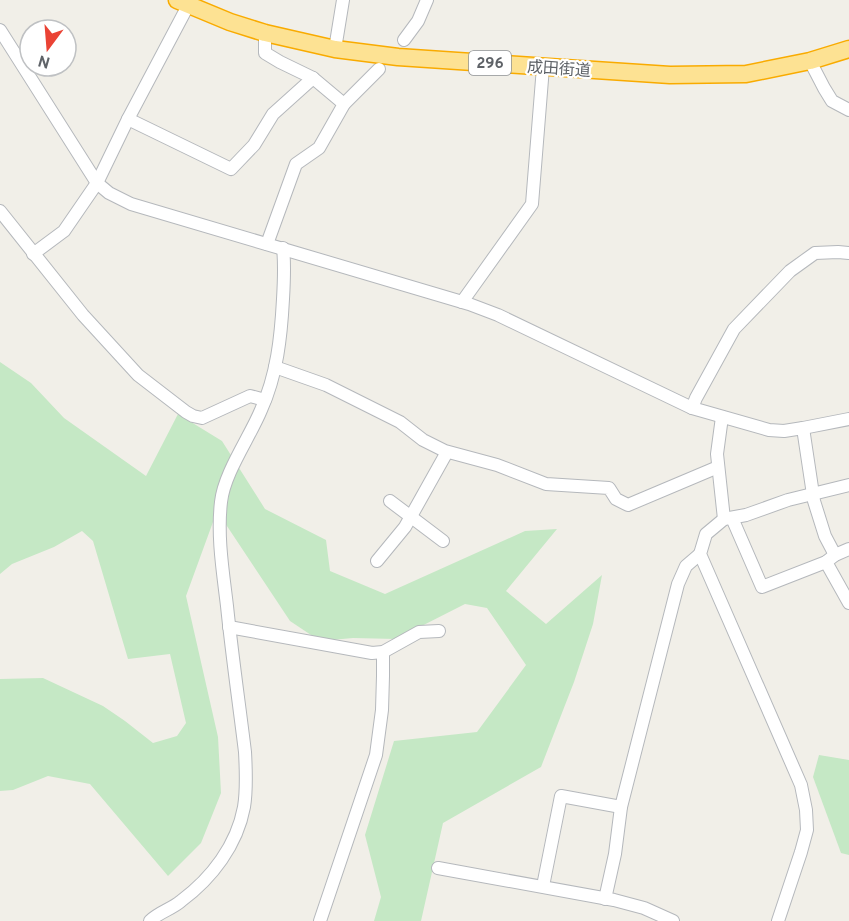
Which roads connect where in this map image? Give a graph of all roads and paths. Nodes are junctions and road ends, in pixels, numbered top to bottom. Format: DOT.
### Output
graph roads {
  1 [pos="343,0"];
  2 [pos="427,0"];
  3 [pos="185,2"];
  4 [pos="0,30"];
  5 [pos="265,33"];
  6 [pos="404,40"];
  7 [pos="334,49"];
  8 [pos="849,49"];
  9 [pos="810,61"];
  10 [pos="543,67"];
  11 [pos="379,69"];
  12 [pos="313,78"];
  13 [pos="344,104"];
  14 [pos="849,110"];
  15 [pos="128,119"];
  16 [pos="97,183"];
  17 [pos="0,211"];
  18 [pos="267,244"];
  19 [pos="284,248"];
  20 [pos="849,253"];
  21 [pos="33,254"];
  22 [pos="462,302"];
  23 [pos="275,367"];
  24 [pos="265,400"];
  25 [pos="692,408"];
  26 [pos="722,417"];
  27 [pos="849,419"];
  28 [pos="803,428"];
  29 [pos="447,452"];
  30 [pos="718,466"];
  31 [pos="849,485"];
  32 [pos="813,493"];
  33 [pos="390,501"];
  34 [pos="411,517"];
  35 [pos="728,519"];
  36 [pos="443,541"];
  37 [pos="849,549"];
  38 [pos="700,554"];
  39 [pos="831,559"];
  40 [pos="376,561"];
  41 [pos="844,583"];
  42 [pos="849,603"];
  43 [pos="229,627"];
  44 [pos="439,631"];
  45 [pos="383,651"];
  46 [pos="621,807"];
  47 [pos="438,868"];
  48 [pos="543,886"];
  49 [pos="605,899"];
  50 [pos="150,921"];
  51 [pos="320,921"];
  52 [pos="673,921"];
  53 [pos="778,921"];
  1 -- 7 [label="street"];
  2 -- 6 [label="street"];
  3 -- 5 [label="highway, 成田街道 / 296"];
  3 -- 15 [label="street"];
  4 -- 16 [label="street"];
  5 -- 7 [label="highway, 成田街道 / 296"];
  5 -- 12 [label="street"];
  7 -- 10 [label="highway, 成田街道 / 296"];
  8 -- 9 [label="highway, 296"];
  9 -- 10 [label="highway, 成田街道 / 296"];
  9 -- 14 [label="street"];
  10 -- 22 [label="street"];
  11 -- 13 [label="street"];
  12 -- 13 [label="street"];
  12 -- 15 [label="street"];
  13 -- 18 [label="street"];
  15 -- 16 [label="street"];
  16 -- 18 [label="street"];
  16 -- 21 [label="street"];
  17 -- 21 [label="street"];
  18 -- 19 [label="street"];
  19 -- 22 [label="street"];
  19 -- 23 [label="street"];
  20 -- 25 [label="street"];
  21 -- 24 [label="street"];
  22 -- 25 [label="street"];
  23 -- 24 [label="street"];
  23 -- 29 [label="street"];
  24 -- 43 [label="street"];
  25 -- 26 [label="street"];
  26 -- 28 [label="street"];
  26 -- 30 [label="street"];
  27 -- 28 [label="street"];
  28 -- 32 [label="street"];
  29 -- 30 [label="street"];
  29 -- 34 [label="street"];
  30 -- 35 [label="street"];
  31 -- 32 [label="street"];
  32 -- 35 [label="street"];
  32 -- 39 [label="street"];
  33 -- 34 [label="street"];
  34 -- 36 [label="street"];
  34 -- 40 [label="street"];
  35 -- 38 [label="street"];
  35 -- 39 [label="street"];
  37 -- 39 [label="street"];
  38 -- 46 [label="street"];
  38 -- 53 [label="street"];
  39 -- 41 [label="street"];
  41 -- 42 [label="street"];
  43 -- 45 [label="street"];
  43 -- 50 [label="street"];
  44 -- 45 [label="street"];
  45 -- 51 [label="street"];
  46 -- 48 [label="street"];
  46 -- 49 [label="street"];
  47 -- 48 [label="street"];
  48 -- 49 [label="street"];
  49 -- 52 [label="street"];
}
